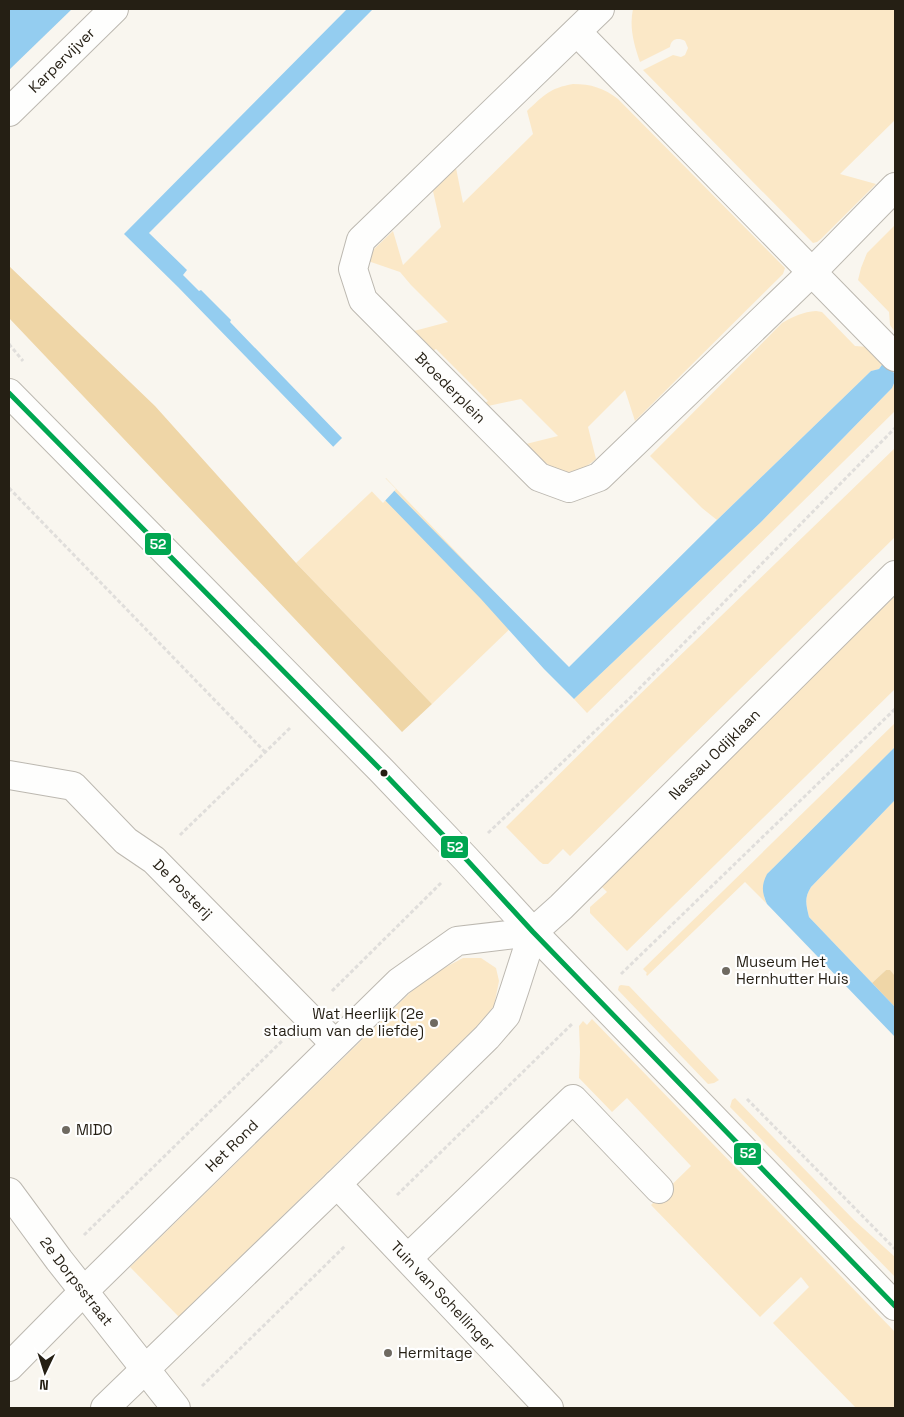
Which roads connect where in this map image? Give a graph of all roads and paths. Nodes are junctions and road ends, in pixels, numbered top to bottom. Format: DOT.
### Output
graph roads {
  1 [pos="114,9"];
  2 [pos="600,9"];
  3 [pos="577,32"];
  4 [pos="9,112"];
  5 [pos="895,187"];
  6 [pos="812,272"];
  7 [pos="889,351"];
  8 [pos="9,393"];
  9 [pos="895,428"];
  10 [pos="9,488"];
  11 [pos="895,575"];
  12 [pos="316,703"];
  13 [pos="895,708"];
  14 [pos="265,752"];
  15 [pos="9,775"];
  16 [pos="490,831"];
  17 [pos="466,858"];
  18 [pos="154,860"];
  19 [pos="533,932"];
  20 [pos="629,980"];
  21 [pos="597,999"];
  22 [pos="307,1015"];
  23 [pos="335,1044"];
  24 [pos="741,1093"];
  25 [pos="337,1184"];
  26 [pos="659,1189"];
  27 [pos="9,1192"];
  28 [pos="372,1220"];
  29 [pos="895,1249"];
  30 [pos="408,1258"];
  31 [pos="59,1260"];
  32 [pos="84,1291"];
  33 [pos="895,1306"];
  34 [pos="9,1367"];
  35 [pos="139,1376"];
  36 [pos="200,1387"];
  37 [pos="105,1408"];
  38 [pos="176,1408"];
  39 [pos="549,1408"];
  1 -- 4 [label="street, Karpervijver"];
  2 -- 3 [label="street, Broederplein"];
  3 -- 6 [label="street"];
  3 -- 6 [label="street, Broederplein"];
  5 -- 6 [label="street, Broederplein"];
  6 -- 7 [label="street"];
  8 -- 12 [label="street"];
  9 -- 16 [label="path"];
  10 -- 14 [label="path"];
  11 -- 19 [label="street, Nassau Odijklaan"];
  12 -- 14 [label="path"];
  12 -- 17 [label="street"];
  13 -- 20 [label="path"];
  14 -- 18 [label="path"];
  15 -- 18 [label="street, De Posterij"];
  17 -- 19 [label="street"];
  17 -- 22 [label="path"];
  18 -- 22 [label="street, De Posterij"];
  19 -- 21 [label="street"];
  19 -- 23 [label="street, Het Rond"];
  19 -- 25 [label="street"];
  21 -- 28 [label="path"];
  21 -- 33 [label="street"];
  22 -- 23 [label="street, De Posterij"];
  22 -- 31 [label="path"];
  23 -- 32 [label="street, Het Rond"];
  24 -- 29 [label="path"];
  25 -- 28 [label="street, Tuin van Schellinger"];
  25 -- 35 [label="street"];
  26 -- 30 [label="street"];
  27 -- 31 [label="street, 2e Dorpsstraat"];
  28 -- 30 [label="street, Tuin van Schellinger"];
  28 -- 36 [label="path"];
  30 -- 39 [label="street, Tuin van Schellinger"];
  31 -- 32 [label="street, 2e Dorpsstraat"];
  32 -- 34 [label="street, Het Rond"];
  32 -- 35 [label="street, 2e Dorpsstraat"];
  35 -- 37 [label="street"];
  35 -- 38 [label="street, 2e Dorpsstraat"];
}
